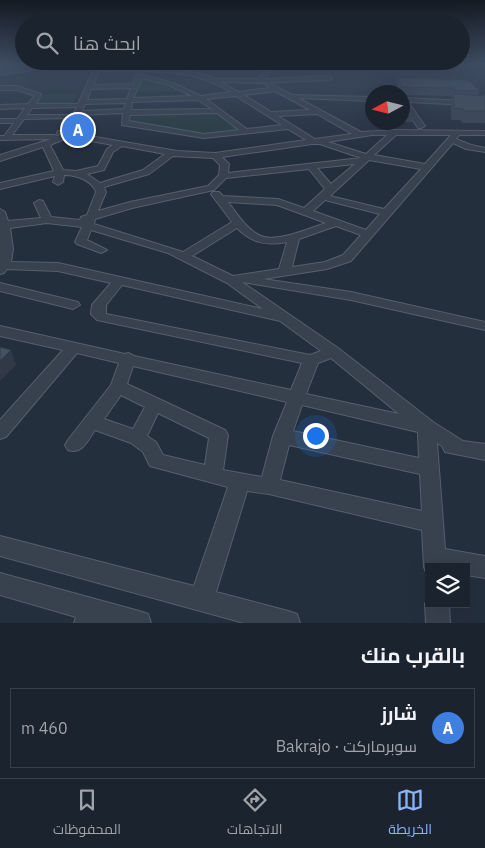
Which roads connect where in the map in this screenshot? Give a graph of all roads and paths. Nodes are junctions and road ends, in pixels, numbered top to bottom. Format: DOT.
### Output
graph roads {
  1 [pos="33,94"];
  2 [pos="36,94"];
  3 [pos="84,94"];
  4 [pos="87,94"];
  5 [pos="126,94"];
  6 [pos="132,94"];
  7 [pos="147,94"];
  8 [pos="195,94"];
  9 [pos="245,94"];
  10 [pos="286,94"];
  11 [pos="0,95"];
  12 [pos="239,95"];
  13 [pos="290,96"];
  14 [pos="202,98"];
  15 [pos="365,99"];
  16 [pos="410,100"];
  17 [pos="84,102"];
  18 [pos="479,103"];
  19 [pos="31,106"];
  20 [pos="0,107"];
  21 [pos="77,109"];
  22 [pos="410,109"];
  23 [pos="218,110"];
  24 [pos="128,112"];
  25 [pos="320,112"];
  26 [pos="270,114"];
  27 [pos="70,116"];
  28 [pos="21,119"];
  29 [pos="0,122"];
  30 [pos="290,126"];
  31 [pos="422,126"];
  32 [pos="410,127"];
  33 [pos="485,127"];
  34 [pos="388,130"];
  35 [pos="393,130"];
  36 [pos="403,130"];
  37 [pos="247,132"];
  38 [pos="485,133"];
  39 [pos="65,135"];
  40 [pos="360,135"];
  41 [pos="204,136"];
  42 [pos="454,136"];
  43 [pos="3,138"];
  44 [pos="87,138"];
  45 [pos="318,143"];
  46 [pos="120,144"];
  47 [pos="45,145"];
  48 [pos="485,150"];
  49 [pos="175,154"];
  50 [pos="215,156"];
  51 [pos="0,157"];
  52 [pos="366,158"];
  53 [pos="311,166"];
  54 [pos="425,167"];
  55 [pos="78,174"];
  56 [pos="223,176"];
  57 [pos="59,178"];
  58 [pos="0,186"];
  59 [pos="99,186"];
  60 [pos="211,188"];
  61 [pos="327,194"];
  62 [pos="220,199"];
  63 [pos="39,203"];
  64 [pos="138,203"];
  65 [pos="307,211"];
  66 [pos="0,212"];
  67 [pos="387,212"];
  68 [pos="152,213"];
  69 [pos="47,220"];
  70 [pos="85,221"];
  71 [pos="239,222"];
  72 [pos="335,223"];
  73 [pos="5,226"];
  74 [pos="368,234"];
  75 [pos="294,236"];
  76 [pos="101,250"];
  77 [pos="182,257"];
  78 [pos="2,268"];
  79 [pos="285,271"];
  80 [pos="119,281"];
  81 [pos="248,282"];
  82 [pos="0,287"];
  83 [pos="73,305"];
  84 [pos="236,309"];
  85 [pos="287,318"];
  86 [pos="485,326"];
  87 [pos="0,332"];
  88 [pos="73,348"];
  89 [pos="333,352"];
  90 [pos="128,358"];
  91 [pos="311,360"];
  92 [pos="118,386"];
  93 [pos="296,399"];
  94 [pos="154,405"];
  95 [pos="91,421"];
  96 [pos="0,432"];
  97 [pos="428,435"];
  98 [pos="282,436"];
  99 [pos="137,438"];
  100 [pos="74,445"];
  101 [pos="485,452"];
  102 [pos="429,468"];
  103 [pos="213,475"];
  104 [pos="240,482"];
  105 [pos="269,486"];
  106 [pos="432,523"];
  107 [pos="0,546"];
  108 [pos="434,562"];
  109 [pos="485,567"];
  110 [pos="0,584"];
  111 [pos="201,601"];
  112 [pos="437,608"];
  113 [pos="89,617"];
  114 [pos="139,623"];
  115 [pos="288,623"];
  116 [pos="438,623"];
  1 -- 11 [label="street"];
  2 -- 19 [label="street"];
  3 -- 21 [label="street"];
  4 -- 17 [label="street"];
  5 -- 17 [label="street"];
  6 -- 24 [label="street"];
  7 -- 14 [label="street"];
  8 -- 14 [label="street"];
  9 -- 12 [label="street"];
  10 -- 13 [label="street"];
  12 -- 14 [label="street"];
  12 -- 26 [label="street"];
  13 -- 15 [label="street"];
  13 -- 25 [label="street"];
  14 -- 23 [label="street"];
  16 -- 18 [label="street"];
  17 -- 21 [label="street"];
  19 -- 20 [label="street"];
  19 -- 21 [label="street"];
  19 -- 28 [label="street"];
  21 -- 24 [label="street"];
  21 -- 27 [label="street"];
  21 -- 39 [label="street"];
  22 -- 31 [label="street"];
  23 -- 24 [label="street"];
  23 -- 37 [label="street"];
  24 -- 41 [label="street"];
  25 -- 26 [label="street"];
  25 -- 40 [label="street"];
  26 -- 30 [label="street"];
  27 -- 28 [label="street"];
  27 -- 39 [label="street"];
  28 -- 29 [label="street"];
  28 -- 43 [label="street"];
  30 -- 37 [label="street"];
  30 -- 45 [label="street"];
  31 -- 32 [label="street"];
  31 -- 33 [label="street"];
  34 -- 40 [label="street"];
  35 -- 52 [label="street"];
  36 -- 42 [label="street"];
  37 -- 41 [label="street"];
  38 -- 42 [label="street"];
  39 -- 43 [label="street"];
  39 -- 44 [label="street"];
  39 -- 47 [label="street"];
  39 -- 51 [label="street"];
  40 -- 45 [label="street"];
  41 -- 49 [label="street"];
  42 -- 48 [label="street"];
  42 -- 54 [label="street"];
  44 -- 46 [label="street"];
  44 -- 47 [label="street"];
  45 -- 50 [label="street"];
  45 -- 52 [label="street"];
  46 -- 49 [label="street"];
  46 -- 55 [label="street"];
  47 -- 51 [label="street"];
  47 -- 57 [label="street"];
  49 -- 50 [label="street"];
  49 -- 59 [label="street"];
  50 -- 56 [label="street"];
  52 -- 53 [label="street"];
  52 -- 54 [label="street"];
  52 -- 61 [label="street"];
  53 -- 56 [label="street"];
  53 -- 61 [label="street"];
  54 -- 67 [label="street"];
  55 -- 57 [label="street"];
  55 -- 59 [label="street"];
  56 -- 60 [label="street"];
  57 -- 58 [label="street"];
  59 -- 70 [label="street"];
  60 -- 62 [label="street"];
  60 -- 64 [label="street"];
  61 -- 65 [label="street"];
  61 -- 67 [label="street"];
  62 -- 65 [label="street"];
  62 -- 71 [label="street"];
  63 -- 69 [label="street"];
  64 -- 68 [label="street"];
  64 -- 70 [label="street"];
  65 -- 72 [label="street"];
  66 -- 73 [label="street"];
  67 -- 74 [label="street"];
  69 -- 70 [label="street"];
  69 -- 73 [label="street"];
  70 -- 76 [label="street"];
  70 -- 77 [label="street"];
  71 -- 75 [label="street"];
  71 -- 77 [label="street"];
  72 -- 74 [label="street"];
  72 -- 75 [label="street"];
  73 -- 78 [label="street"];
  74 -- 79 [label="street"];
  75 -- 79 [label="street"];
  77 -- 81 [label="street"];
  78 -- 80 [label="street"];
  79 -- 81 [label="street"];
  80 -- 84 [label="street"];
  80 -- 91 [label="street"];
  81 -- 84 [label="street"];
  81 -- 85 [label="street"];
  81 -- 86 [label="street"];
  82 -- 83 [label="street"];
  84 -- 85 [label="street"];
  85 -- 89 [label="street"];
  87 -- 88 [label="street"];
  88 -- 90 [label="street"];
  88 -- 96 [label="street"];
  89 -- 91 [label="street"];
  89 -- 97 [label="street"];
  90 -- 92 [label="street"];
  90 -- 93 [label="street"];
  91 -- 93 [label="street"];
  92 -- 94 [label="street"];
  92 -- 95 [label="street"];
  93 -- 97 [label="street"];
  93 -- 98 [label="street"];
  94 -- 99 [label="street"];
  94 -- 103 [label="street"];
  95 -- 99 [label="street"];
  95 -- 100 [label="street"];
  97 -- 101 [label="street"];
  97 -- 102 [label="street"];
  98 -- 102 [label="street"];
  98 -- 105 [label="street"];
  99 -- 103 [label="street"];
  102 -- 106 [label="street"];
  103 -- 104 [label="street"];
  104 -- 105 [label="street"];
  104 -- 111 [label="street"];
  105 -- 106 [label="street"];
  106 -- 108 [label="street"];
  107 -- 111 [label="street"];
  108 -- 109 [label="street"];
  110 -- 113 [label="street"];
  111 -- 115 [label="street"];
  112 -- 116 [label="street"];
  113 -- 114 [label="street"];
}
